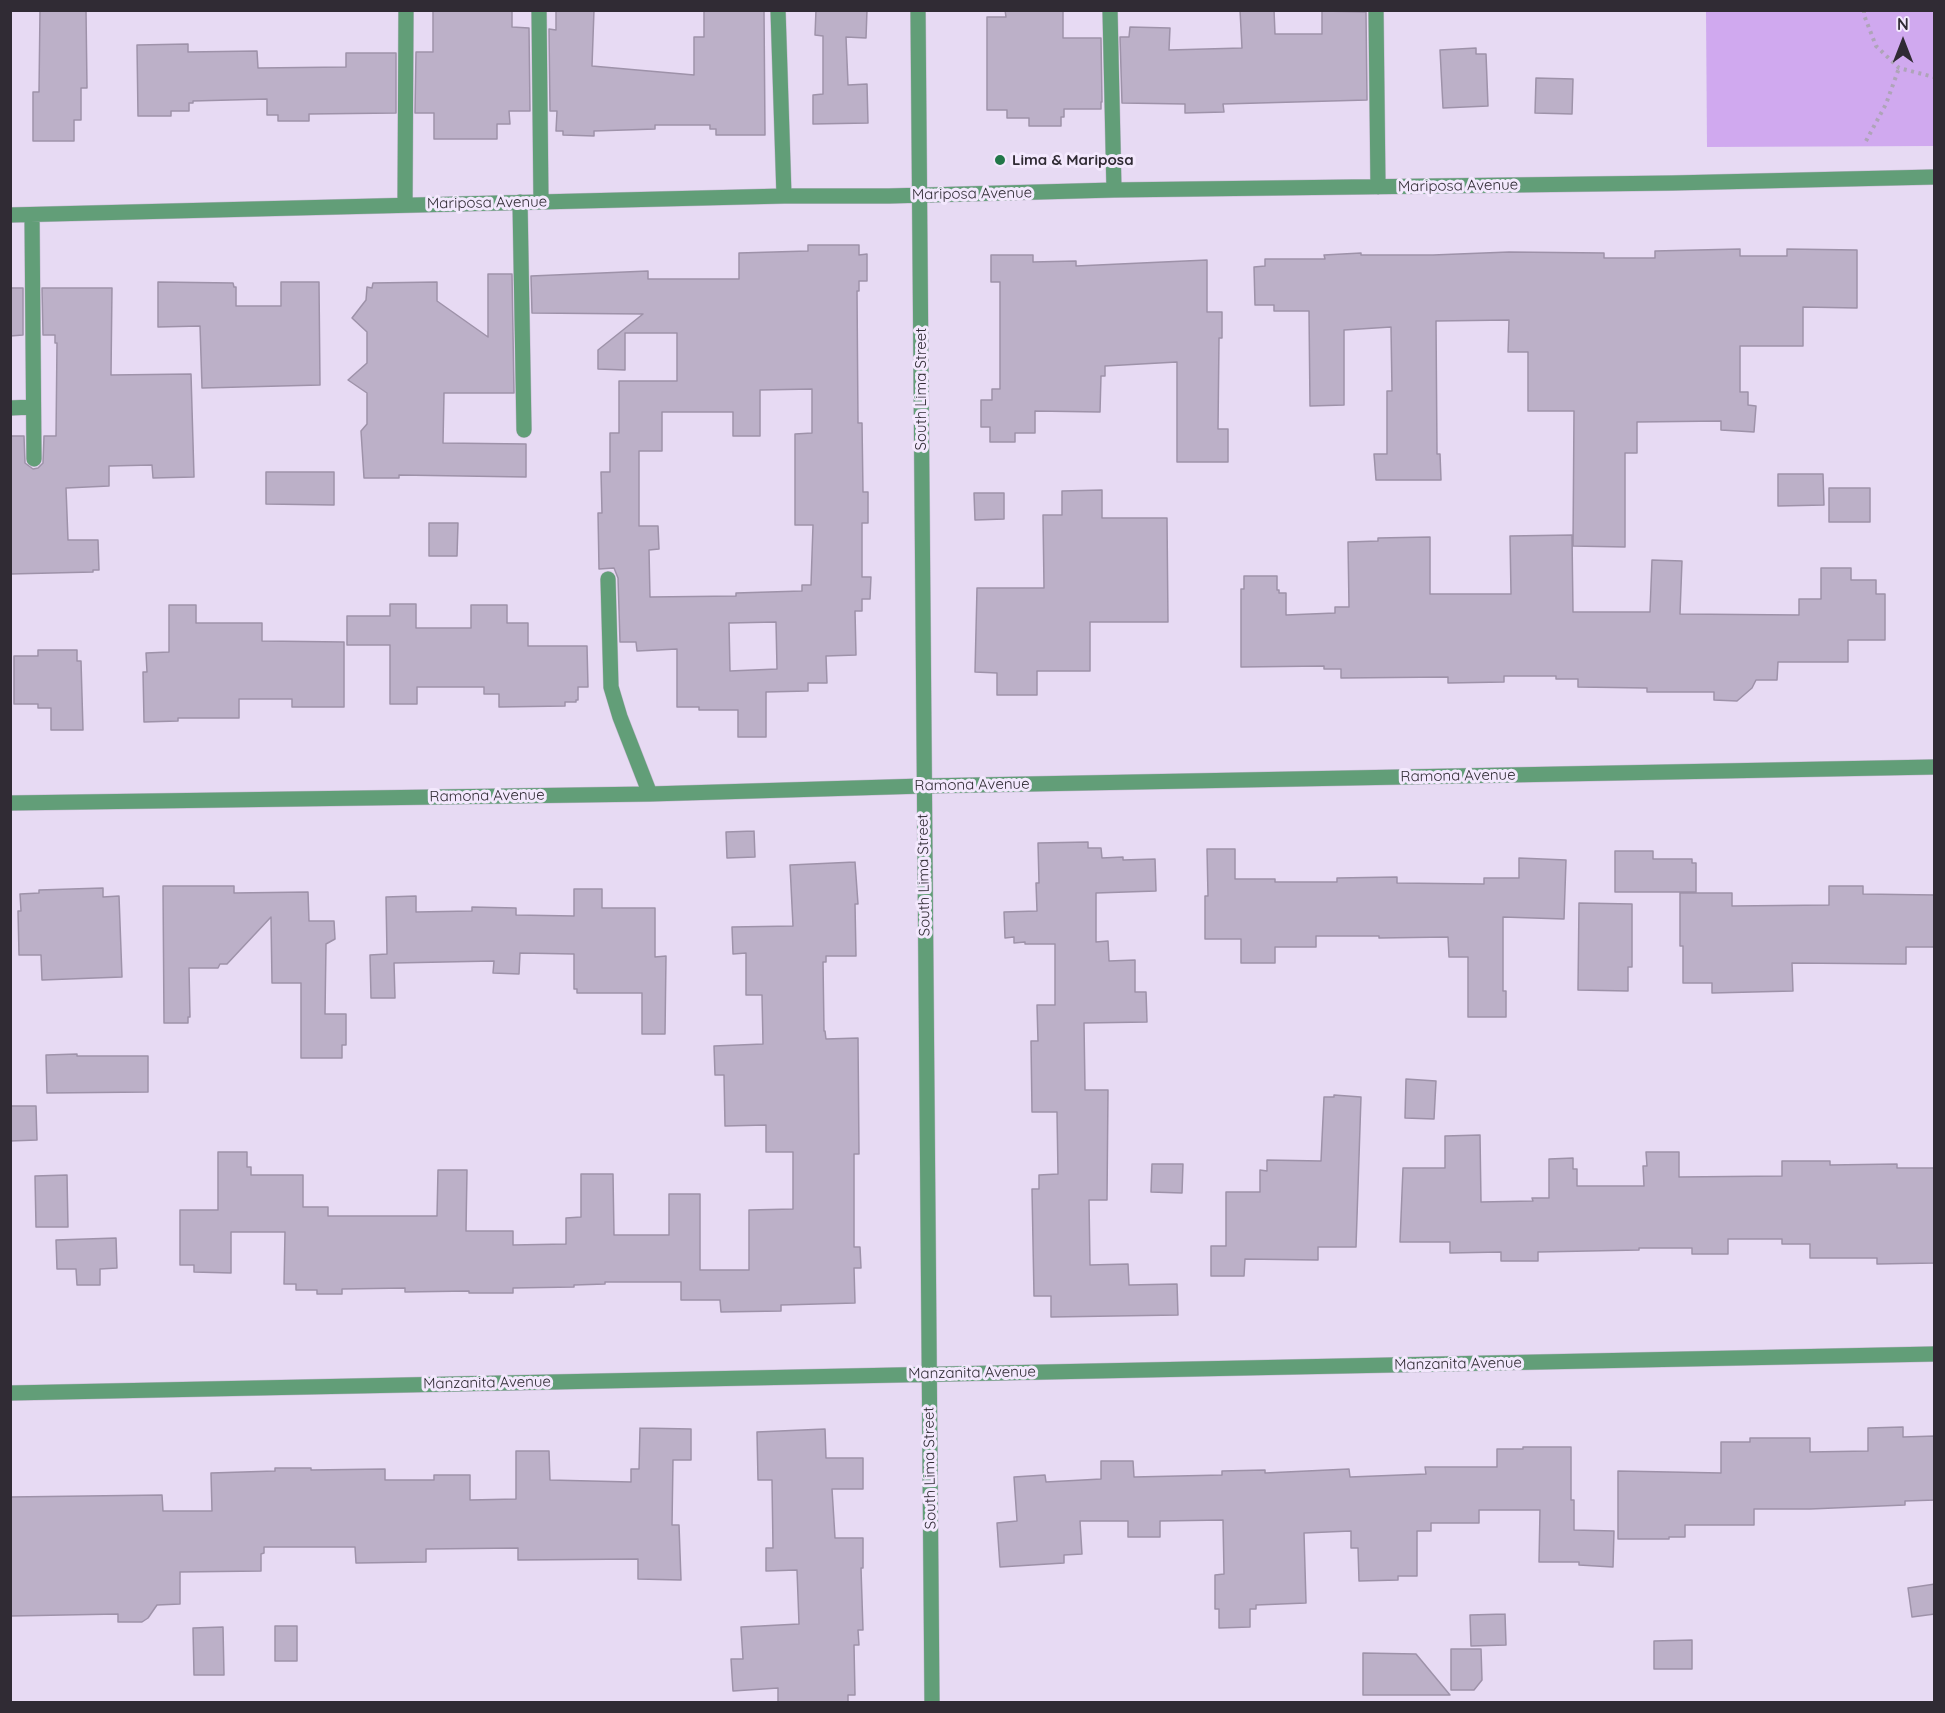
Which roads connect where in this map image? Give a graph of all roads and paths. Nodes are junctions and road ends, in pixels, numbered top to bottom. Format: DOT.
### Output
graph roads {
  1 [pos="406,10"];
  2 [pos="539,10"];
  3 [pos="778,10"];
  4 [pos="918,10"];
  5 [pos="1110,10"];
  6 [pos="1376,10"];
  7 [pos="1864,10"];
  8 [pos="1899,68"];
  9 [pos="1935,77"];
  10 [pos="1866,141"];
  11 [pos="1935,177"];
  12 [pos="1378,187"];
  13 [pos="1114,190"];
  14 [pos="784,195"];
  15 [pos="919,195"];
  16 [pos="520,202"];
  17 [pos="541,202"];
  18 [pos="405,205"];
  19 [pos="32,214"];
  20 [pos="10,215"];
  21 [pos="32,407"];
  22 [pos="10,408"];
  23 [pos="524,430"];
  24 [pos="34,459"];
  25 [pos="608,579"];
  26 [pos="1935,767"];
  27 [pos="923,786"];
  28 [pos="650,794"];
  29 [pos="10,803"];
  30 [pos="1935,1354"];
  31 [pos="929,1374"];
  32 [pos="10,1393"];
  33 [pos="932,1702"];
  1 -- 18 [label="street"];
  2 -- 17 [label="street"];
  3 -- 14 [label="street"];
  4 -- 15 [label="street, South Lima Street"];
  5 -- 13 [label="street"];
  6 -- 12 [label="street"];
  7 -- 8 [label="path"];
  8 -- 9 [label="path"];
  8 -- 10 [label="path"];
  11 -- 12 [label="street, Mariposa Avenue"];
  12 -- 13 [label="street, Mariposa Avenue"];
  13 -- 15 [label="street, Mariposa Avenue"];
  14 -- 15 [label="street, Mariposa Avenue"];
  14 -- 17 [label="street, Mariposa Avenue"];
  15 -- 27 [label="street, South Lima Street"];
  16 -- 17 [label="street, Mariposa Avenue"];
  16 -- 18 [label="street, Mariposa Avenue"];
  16 -- 23 [label="street"];
  18 -- 19 [label="street, Mariposa Avenue"];
  19 -- 20 [label="street, Mariposa Avenue"];
  19 -- 21 [label="street"];
  21 -- 22 [label="street"];
  21 -- 24 [label="street"];
  25 -- 28 [label="street"];
  26 -- 27 [label="street, Ramona Avenue"];
  27 -- 28 [label="street, Ramona Avenue"];
  27 -- 31 [label="street, South Lima Street"];
  28 -- 29 [label="street, Ramona Avenue"];
  30 -- 31 [label="street, Manzanita Avenue"];
  31 -- 32 [label="street, Manzanita Avenue"];
  31 -- 33 [label="street, South Lima Street"];
}
